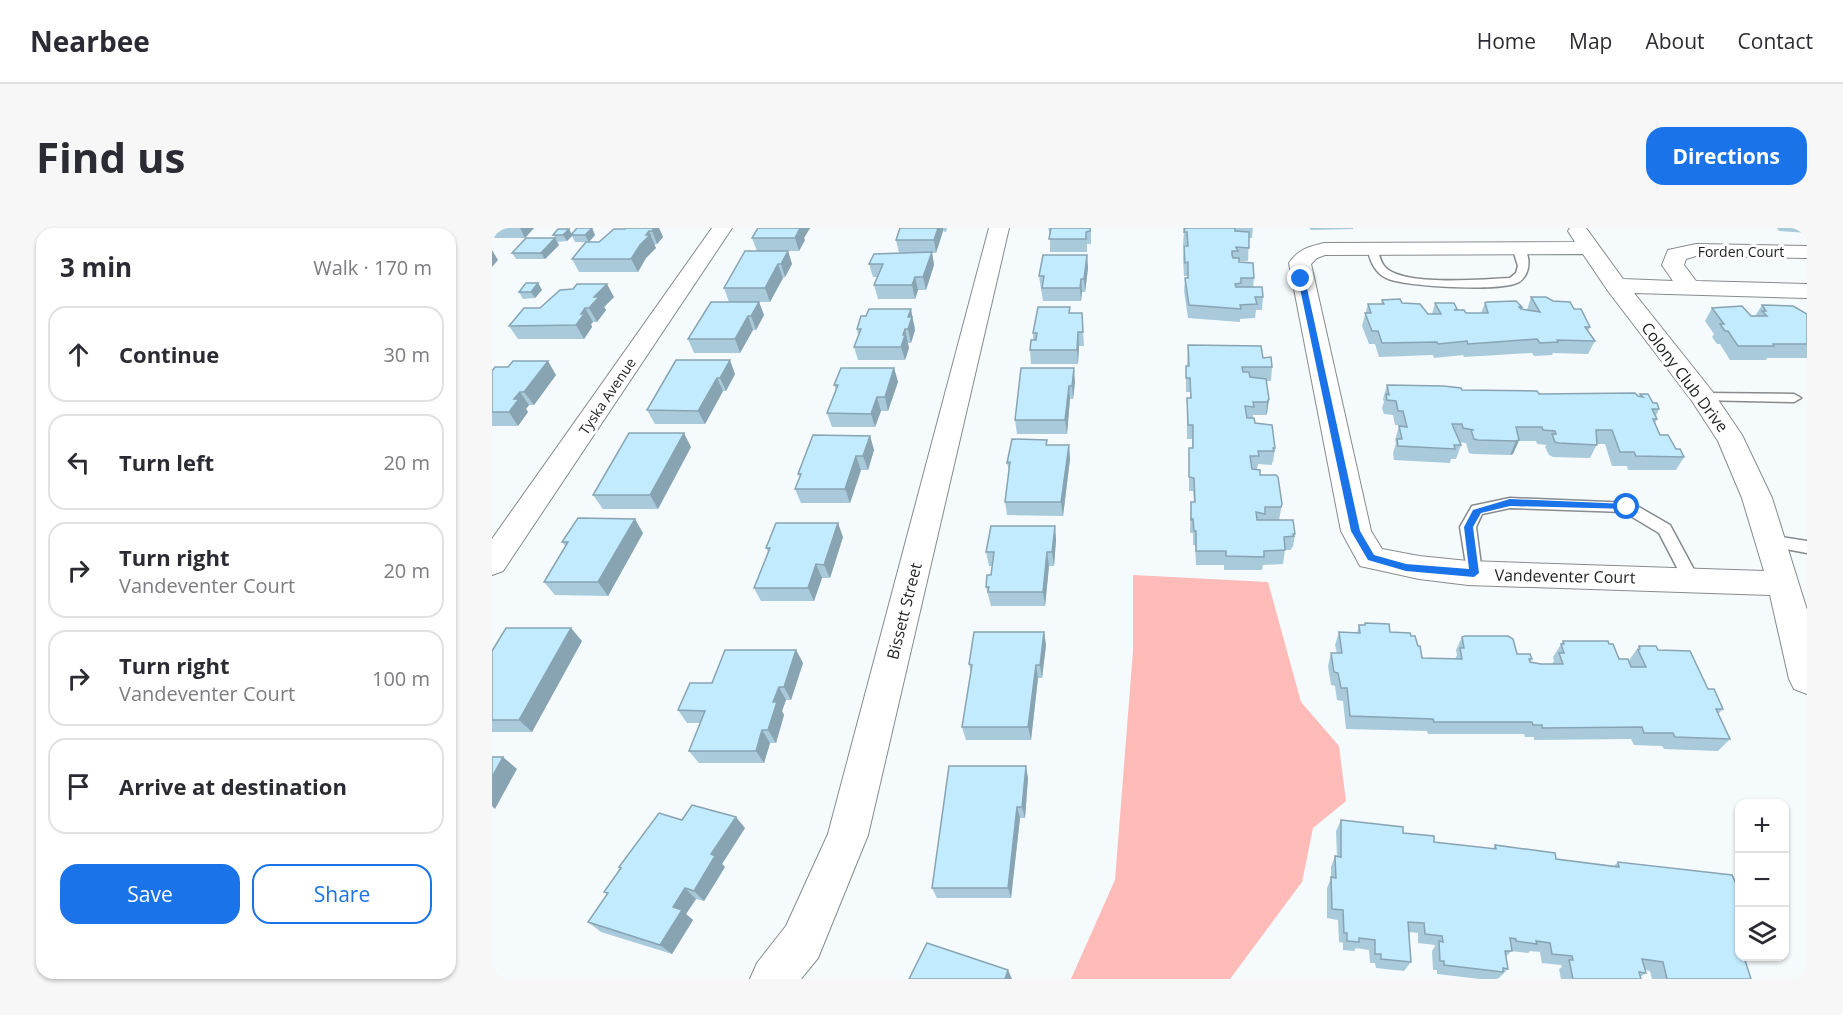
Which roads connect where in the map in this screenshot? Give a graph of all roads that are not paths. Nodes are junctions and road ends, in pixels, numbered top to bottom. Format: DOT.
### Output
graph roads {
  1 [pos="722,228"];
  2 [pos="999,228"];
  3 [pos="1583,238"];
  4 [pos="1807,252"];
  5 [pos="1616,286"];
  6 [pos="1688,286"];
  7 [pos="1807,291"];
  8 [pos="1703,397"];
  9 [pos="1794,398"];
  10 [pos="1769,542"];
  11 [pos="1807,547"];
  12 [pos="492,563"];
  13 [pos="1474,573"];
  14 [pos="1691,579"];
  15 [pos="1784,584"];
  16 [pos="1807,679"];
  17 [pos="773,979"];
  1 -- 12 [label="street, Tyska Avenue"];
  2 -- 17 [label="street, Bissett Street"];
  3 -- 5 [label="street, Colony Club Drive"];
  3 -- 13 [label="street, Vandeventer Court"];
  4 -- 6 [label="street, Forden Court"];
  5 -- 6 [label="street"];
  5 -- 8 [label="street, Colony Club Drive"];
  6 -- 7 [label="street"];
  8 -- 9 [label="lane"];
  8 -- 10 [label="street, Colony Club Drive"];
  10 -- 11 [label="lane"];
  10 -- 15 [label="street, Colony Club Drive"];
  13 -- 14 [label="street, Vandeventer Court"];
  13 -- 14 [label="lane"];
  14 -- 15 [label="street, Vandeventer Court"];
  15 -- 16 [label="street, Colony Club Drive"];
}
